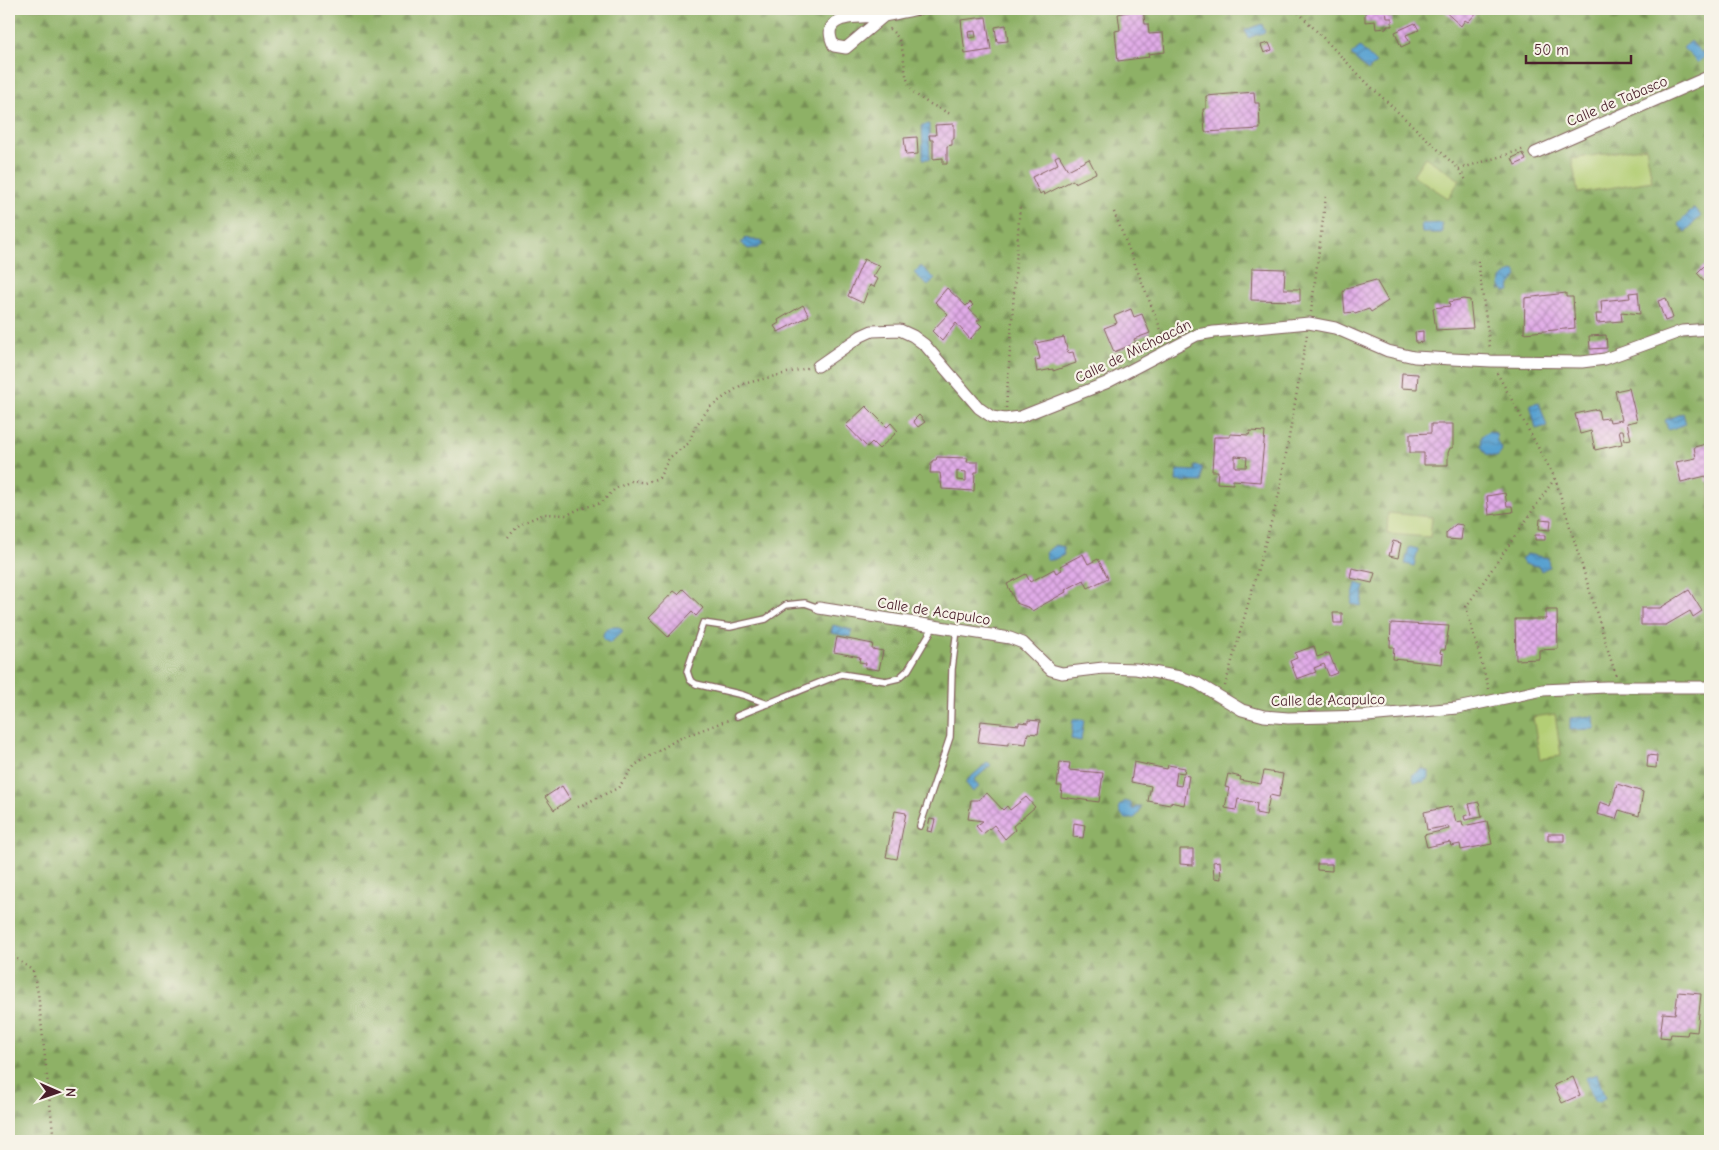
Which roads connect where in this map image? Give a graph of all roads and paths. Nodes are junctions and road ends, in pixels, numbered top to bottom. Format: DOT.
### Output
graph roads {
  1 [pos="919,9"];
  2 [pos="1296,9"];
  3 [pos="884,16"];
  4 [pos="873,24"];
  5 [pos="1710,76"];
  6 [pos="952,115"];
  7 [pos="1535,153"];
  8 [pos="1459,169"];
  9 [pos="1466,180"];
  10 [pos="1326,196"];
  11 [pos="1020,204"];
  12 [pos="1114,212"];
  13 [pos="1478,261"];
  14 [pos="1309,323"];
  15 [pos="1710,329"];
  16 [pos="1169,350"];
  17 [pos="1491,361"];
  18 [pos="818,366"];
  19 [pos="1005,419"];
  20 [pos="1555,478"];
  21 [pos="508,537"];
  22 [pos="819,608"];
  23 [pos="934,626"];
  24 [pos="957,630"];
  25 [pos="1620,687"];
  26 [pos="1710,687"];
  27 [pos="1222,698"];
  28 [pos="1492,701"];
  29 [pos="768,704"];
  30 [pos="737,716"];
  31 [pos="578,807"];
  32 [pos="920,826"];
  33 [pos="9,953"];
  34 [pos="54,1141"];
  1 -- 3 [label="street"];
  2 -- 8 [label="path"];
  3 -- 4 [label="street"];
  3 -- 4 [label="street"];
  4 -- 6 [label="path"];
  5 -- 7 [label="street, Calle de Tabasco"];
  7 -- 8 [label="path"];
  8 -- 9 [label="path"];
  10 -- 14 [label="path"];
  11 -- 19 [label="path"];
  12 -- 16 [label="path"];
  13 -- 17 [label="path"];
  14 -- 16 [label="street, Calle de Michoacán"];
  14 -- 17 [label="street, Calle de Michoacán"];
  14 -- 27 [label="path"];
  15 -- 17 [label="street, Calle de Michoacán"];
  16 -- 19 [label="street, Calle de Michoacán"];
  17 -- 20 [label="path"];
  18 -- 19 [label="street"];
  18 -- 21 [label="path"];
  20 -- 25 [label="path"];
  20 -- 28 [label="path"];
  22 -- 23 [label="street, Calle de Acapulco"];
  22 -- 29 [label="lane"];
  23 -- 24 [label="street, Calle de Acapulco"];
  23 -- 29 [label="lane"];
  24 -- 27 [label="street, Calle de Acapulco"];
  24 -- 32 [label="lane"];
  25 -- 26 [label="street, Calle de Acapulco"];
  25 -- 28 [label="street, Calle de Acapulco"];
  27 -- 28 [label="street, Calle de Acapulco"];
  29 -- 30 [label="lane"];
  30 -- 31 [label="path"];
  33 -- 34 [label="path"];
}
